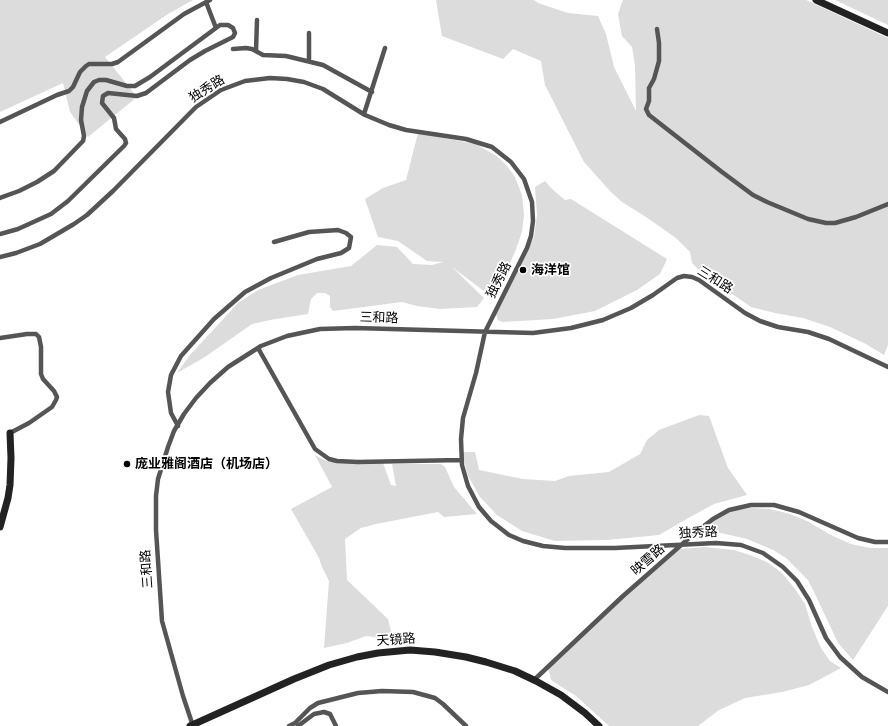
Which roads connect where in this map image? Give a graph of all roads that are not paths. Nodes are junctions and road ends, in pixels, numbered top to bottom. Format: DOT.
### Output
graph roads {
  1 [pos="816,0"];
  2 [pos="208,1"];
  3 [pos="257,20"];
  4 [pos="216,28"];
  5 [pos="657,29"];
  6 [pos="309,33"];
  7 [pos="888,33"];
  8 [pos="385,48"];
  9 [pos="232,49"];
  10 [pos="256,51"];
  11 [pos="309,61"];
  12 [pos="372,92"];
  13 [pos="364,114"];
  14 [pos="0,122"];
  15 [pos="0,198"];
  16 [pos="888,204"];
  17 [pos="0,234"];
  18 [pos="274,242"];
  19 [pos="0,257"];
  20 [pos="485,332"];
  21 [pos="0,338"];
  22 [pos="258,348"];
  23 [pos="888,367"];
  24 [pos="178,426"];
  25 [pos="10,433"];
  26 [pos="461,460"];
  27 [pos="0,527"];
  28 [pos="888,542"];
  29 [pos="682,544"];
  30 [pos="534,680"];
  31 [pos="888,692"];
  32 [pos="192,726"];
  33 [pos="289,726"];
  34 [pos="298,726"];
  35 [pos="336,726"];
  36 [pos="466,726"];
  37 [pos="599,726"];
  1 -- 7 [label="street"];
  2 -- 4 [label="street"];
  2 -- 14 [label="street"];
  3 -- 10 [label="street"];
  4 -- 15 [label="street"];
  4 -- 17 [label="street"];
  5 -- 16 [label="street"];
  6 -- 11 [label="street"];
  8 -- 12 [label="street"];
  9 -- 10 [label="street"];
  10 -- 11 [label="street"];
  11 -- 12 [label="street"];
  12 -- 13 [label="street"];
  13 -- 19 [label="street, 独秀路"];
  13 -- 20 [label="street, 独秀路"];
  18 -- 24 [label="street"];
  20 -- 22 [label="street, 三和路"];
  20 -- 23 [label="street, 三和路"];
  20 -- 26 [label="street, 独秀路"];
  21 -- 25 [label="street"];
  22 -- 24 [label="street, 三和路"];
  22 -- 26 [label="street"];
  24 -- 32 [label="street, 三和路"];
  25 -- 27 [label="street"];
  26 -- 29 [label="street, 独秀路"];
  28 -- 29 [label="street, 映雪路"];
  29 -- 30 [label="street, 映雪路"];
  29 -- 31 [label="street, 独秀路"];
  30 -- 32 [label="street, 天镜路"];
  30 -- 37 [label="street, 天镜路"];
  33 -- 36 [label="street"];
  34 -- 35 [label="street"];
}
